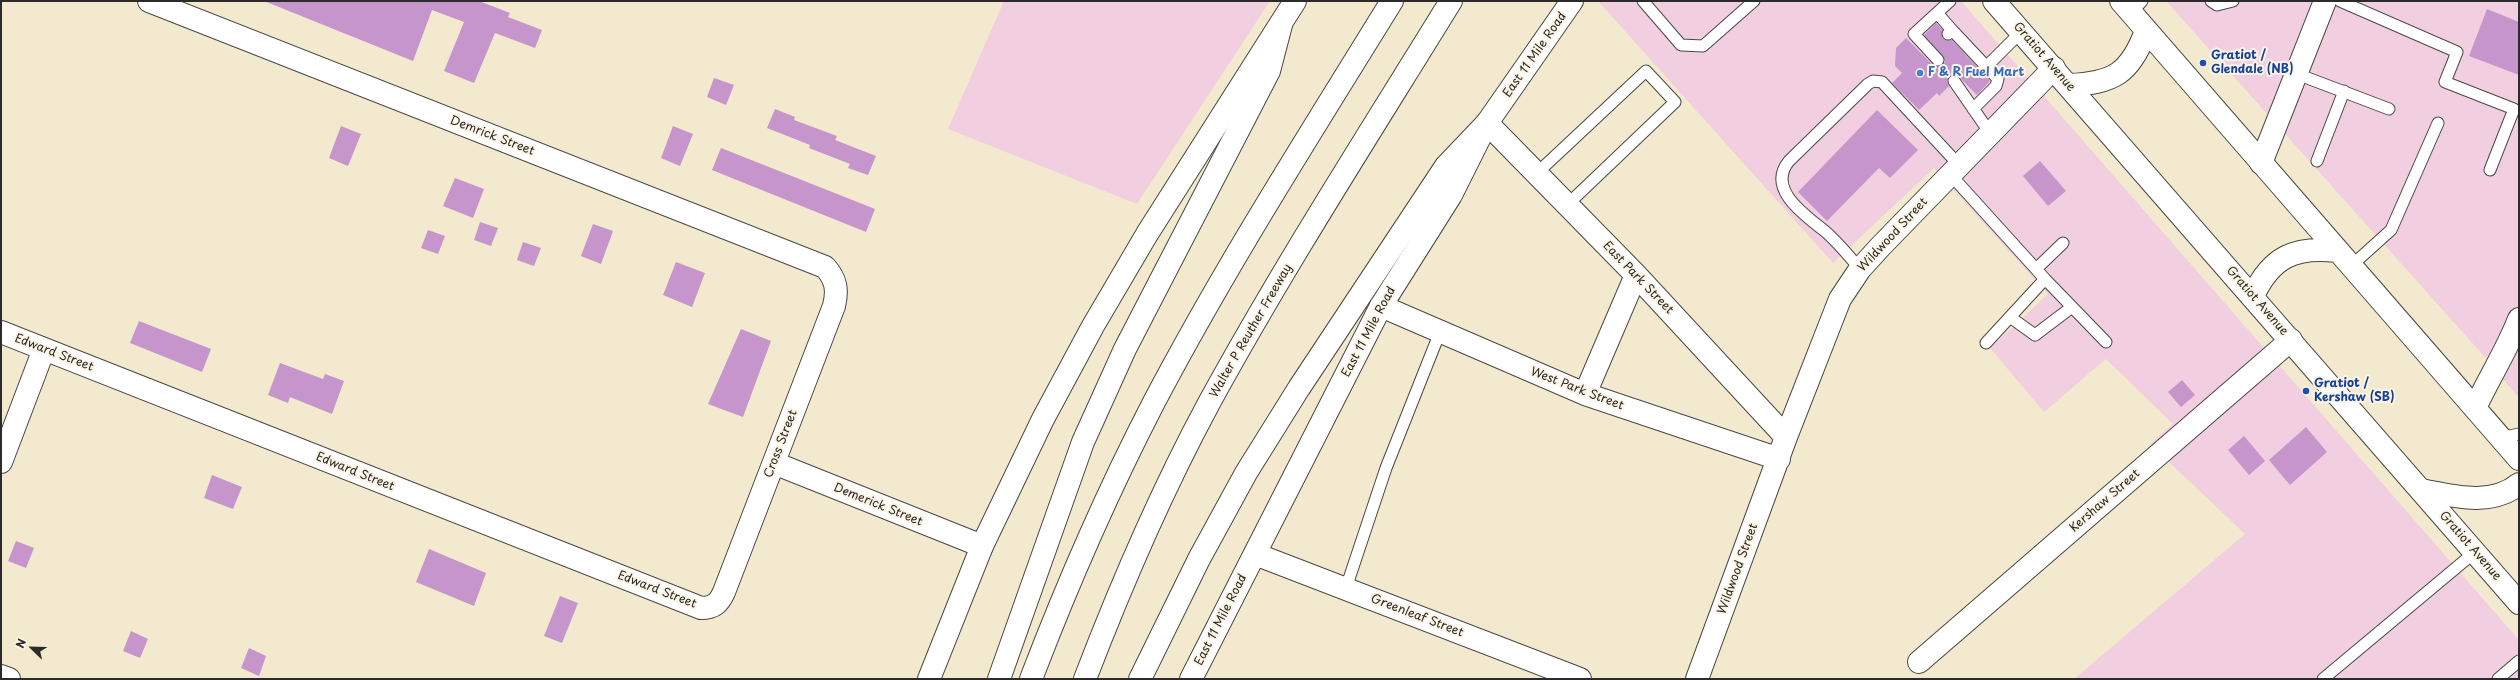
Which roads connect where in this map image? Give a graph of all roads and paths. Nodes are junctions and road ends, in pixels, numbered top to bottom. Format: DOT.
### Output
graph roads {
  1 [pos="149,1"];
  2 [pos="1295,1"];
  3 [pos="1392,1"];
  4 [pos="1451,1"];
  5 [pos="1572,1"];
  6 [pos="1643,1"];
  7 [pos="1754,1"];
  8 [pos="1950,1"];
  9 [pos="1994,1"];
  10 [pos="2211,1"];
  11 [pos="2233,1"];
  12 [pos="2325,1"];
  13 [pos="2340,1"];
  14 [pos="2131,5"];
  15 [pos="1937,13"];
  16 [pos="1281,25"];
  17 [pos="2146,31"];
  18 [pos="2022,32"];
  19 [pos="1938,60"];
  20 [pos="1985,68"];
  21 [pos="2054,68"];
  22 [pos="2297,74"];
  23 [pos="1954,81"];
  24 [pos="2069,85"];
  25 [pos="2344,91"];
  26 [pos="1973,109"];
  27 [pos="2389,109"];
  28 [pos="1487,123"];
  29 [pos="2438,123"];
  30 [pos="1990,133"];
  31 [pos="2317,161"];
  32 [pos="2261,163"];
  33 [pos="1954,170"];
  34 [pos="2490,170"];
  35 [pos="1536,174"];
  36 [pos="1567,205"];
  37 [pos="2063,242"];
  38 [pos="2344,259"];
  39 [pos="1860,269"];
  40 [pos="2036,269"];
  41 [pos="833,275"];
  42 [pos="1636,275"];
  43 [pos="2045,279"];
  44 [pos="2252,296"];
  45 [pos="1381,306"];
  46 [pos="2072,307"];
  47 [pos="2010,317"];
  48 [pos="2519,319"];
  49 [pos="1,332"];
  50 [pos="1440,332"];
  51 [pos="2291,340"];
  52 [pos="2106,342"];
  53 [pos="1986,343"];
  54 [pos="44,349"];
  55 [pos="1585,394"];
  56 [pos="2475,408"];
  57 [pos="2510,436"];
  58 [pos="1786,437"];
  59 [pos="1779,459"];
  60 [pos="2519,459"];
  61 [pos="1,462"];
  62 [pos="774,463"];
  63 [pos="2519,484"];
  64 [pos="2421,490"];
  65 [pos="982,546"];
  66 [pos="2475,552"];
  67 [pos="1255,554"];
  68 [pos="1346,588"];
  69 [pos="2519,603"];
  70 [pos="711,608"];
  71 [pos="2519,661"];
  72 [pos="1919,662"];
  73 [pos="1,676"];
  74 [pos="10,679"];
  75 [pos="929,679"];
  76 [pos="999,679"];
  77 [pos="1031,679"];
  78 [pos="1085,679"];
  79 [pos="1140,679"];
  80 [pos="1191,679"];
  81 [pos="1580,679"];
  82 [pos="1697,679"];
  83 [pos="2323,679"];
  84 [pos="2498,679"];
  1 -- 41 [label="main road, Demrick Street"];
  2 -- 16 [label="main road"];
  3 -- 77 [label="main road"];
  4 -- 78 [label="main road, Walter P Reuther Freeway"];
  5 -- 28 [label="main road, East 11 Mile Road"];
  6 -- 7 [label="lane"];
  8 -- 15 [label="lane"];
  9 -- 18 [label="main road, Gratiot Avenue"];
  10 -- 11 [label="lane"];
  12 -- 22 [label="main road"];
  13 -- 34 [label="lane"];
  14 -- 17 [label="main road"];
  15 -- 19 [label="lane"];
  15 -- 20 [label="lane"];
  16 -- 65 [label="main road"];
  16 -- 76 [label="main road"];
  17 -- 24 [label="main road"];
  17 -- 32 [label="main road"];
  18 -- 20 [label="lane"];
  18 -- 21 [label="main road, Gratiot Avenue"];
  20 -- 26 [label="lane"];
  21 -- 24 [label="main road, Gratiot Avenue"];
  21 -- 30 [label="main road, Wildwood Street"];
  22 -- 25 [label="lane"];
  22 -- 32 [label="main road"];
  23 -- 26 [label="lane"];
  24 -- 44 [label="main road, Gratiot Avenue"];
  25 -- 27 [label="lane"];
  25 -- 31 [label="lane"];
  26 -- 30 [label="lane"];
  28 -- 35 [label="main road, East Park Street"];
  28 -- 45 [label="main road, East 11 Mile Road"];
  28 -- 79 [label="main road"];
  29 -- 38 [label="lane"];
  30 -- 33 [label="main road, Wildwood Street"];
  32 -- 38 [label="main road"];
  33 -- 39 [label="main road, Wildwood Street"];
  33 -- 39 [label="lane"];
  33 -- 40 [label="lane"];
  35 -- 36 [label="main road, East Park Street"];
  35 -- 36 [label="lane"];
  36 -- 42 [label="main road, East Park Street"];
  37 -- 40 [label="lane"];
  38 -- 44 [label="main road"];
  38 -- 56 [label="main road"];
  39 -- 58 [label="main road, Wildwood Street"];
  40 -- 43 [label="lane"];
  41 -- 62 [label="main road, Cross Street"];
  42 -- 55 [label="main road"];
  42 -- 58 [label="main road, East Park Street"];
  43 -- 46 [label="lane"];
  43 -- 47 [label="lane"];
  44 -- 51 [label="main road, Gratiot Avenue"];
  45 -- 50 [label="main road, West Park Street"];
  45 -- 67 [label="main road, East 11 Mile Road"];
  46 -- 47 [label="lane"];
  46 -- 52 [label="lane"];
  47 -- 53 [label="lane"];
  48 -- 56 [label="main road"];
  49 -- 54 [label="main road, Edward Street"];
  50 -- 55 [label="main road, West Park Street"];
  50 -- 68 [label="lane"];
  51 -- 64 [label="main road, Gratiot Avenue"];
  51 -- 72 [label="main road, Kershaw Street"];
  54 -- 61 [label="main road"];
  54 -- 70 [label="main road, Edward Street"];
  55 -- 59 [label="main road, West Park Street"];
  56 -- 57 [label="main road"];
  57 -- 60 [label="main road"];
  58 -- 59 [label="main road, Wildwood Street"];
  59 -- 82 [label="main road, Wildwood Street"];
  62 -- 65 [label="main road, Demerick Street"];
  62 -- 70 [label="main road, Cross Street"];
  63 -- 64 [label="main road"];
  64 -- 66 [label="main road, Gratiot Avenue"];
  65 -- 75 [label="main road"];
  66 -- 69 [label="main road, Gratiot Avenue"];
  66 -- 83 [label="lane"];
  67 -- 68 [label="main road, Greenleaf Street"];
  67 -- 80 [label="main road, East 11 Mile Road"];
  68 -- 81 [label="main road, Greenleaf Street"];
  71 -- 84 [label="lane"];
  73 -- 74 [label="main road"];
}
